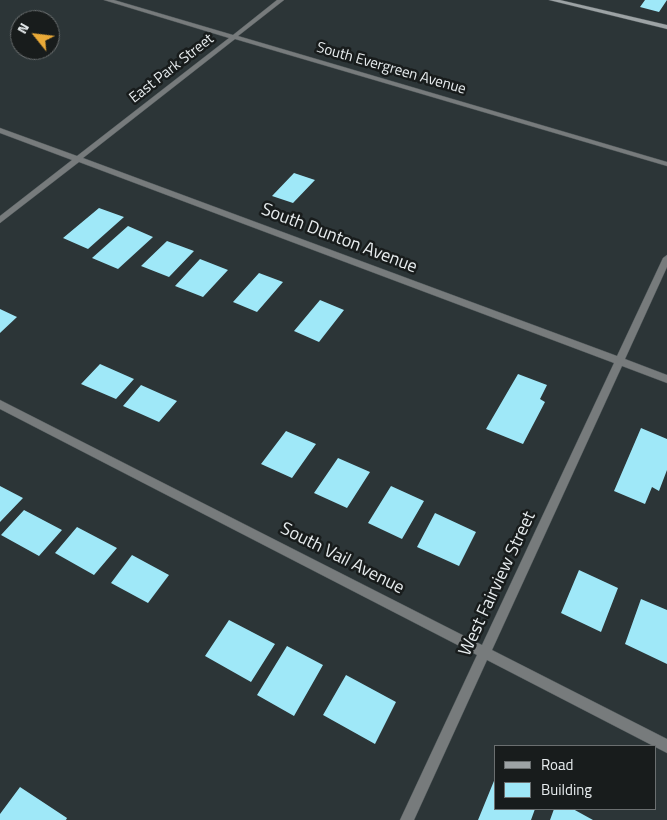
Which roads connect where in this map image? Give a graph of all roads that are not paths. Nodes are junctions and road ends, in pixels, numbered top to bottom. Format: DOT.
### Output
graph roads {
  1 [pos="106,0"];
  2 [pos="281,0"];
  3 [pos="552,0"];
  4 [pos="667,26"];
  5 [pos="234,37"];
  6 [pos="0,130"];
  7 [pos="79,159"];
  8 [pos="667,164"];
  9 [pos="0,220"];
  10 [pos="667,258"];
  11 [pos="619,361"];
  12 [pos="667,379"];
  13 [pos="0,404"];
  14 [pos="486,652"];
  15 [pos="667,746"];
  16 [pos="407,820"];
  1 -- 5 [label="street, South Evergreen Avenue"];
  2 -- 5 [label="street, East Park Street"];
  3 -- 4 [label="main road"];
  5 -- 7 [label="street, East Park Street"];
  5 -- 8 [label="street, South Evergreen Avenue"];
  6 -- 7 [label="street, South Dunton Avenue"];
  7 -- 9 [label="street, East Park Street"];
  7 -- 11 [label="street, South Dunton Avenue"];
  10 -- 11 [label="street, West Fairview Street"];
  11 -- 12 [label="street, South Dunton Avenue"];
  11 -- 14 [label="street, West Fairview Street"];
  13 -- 14 [label="street, South Vail Avenue"];
  14 -- 15 [label="street, South Vail Avenue"];
  14 -- 16 [label="street, West Fairview Street"];
}
